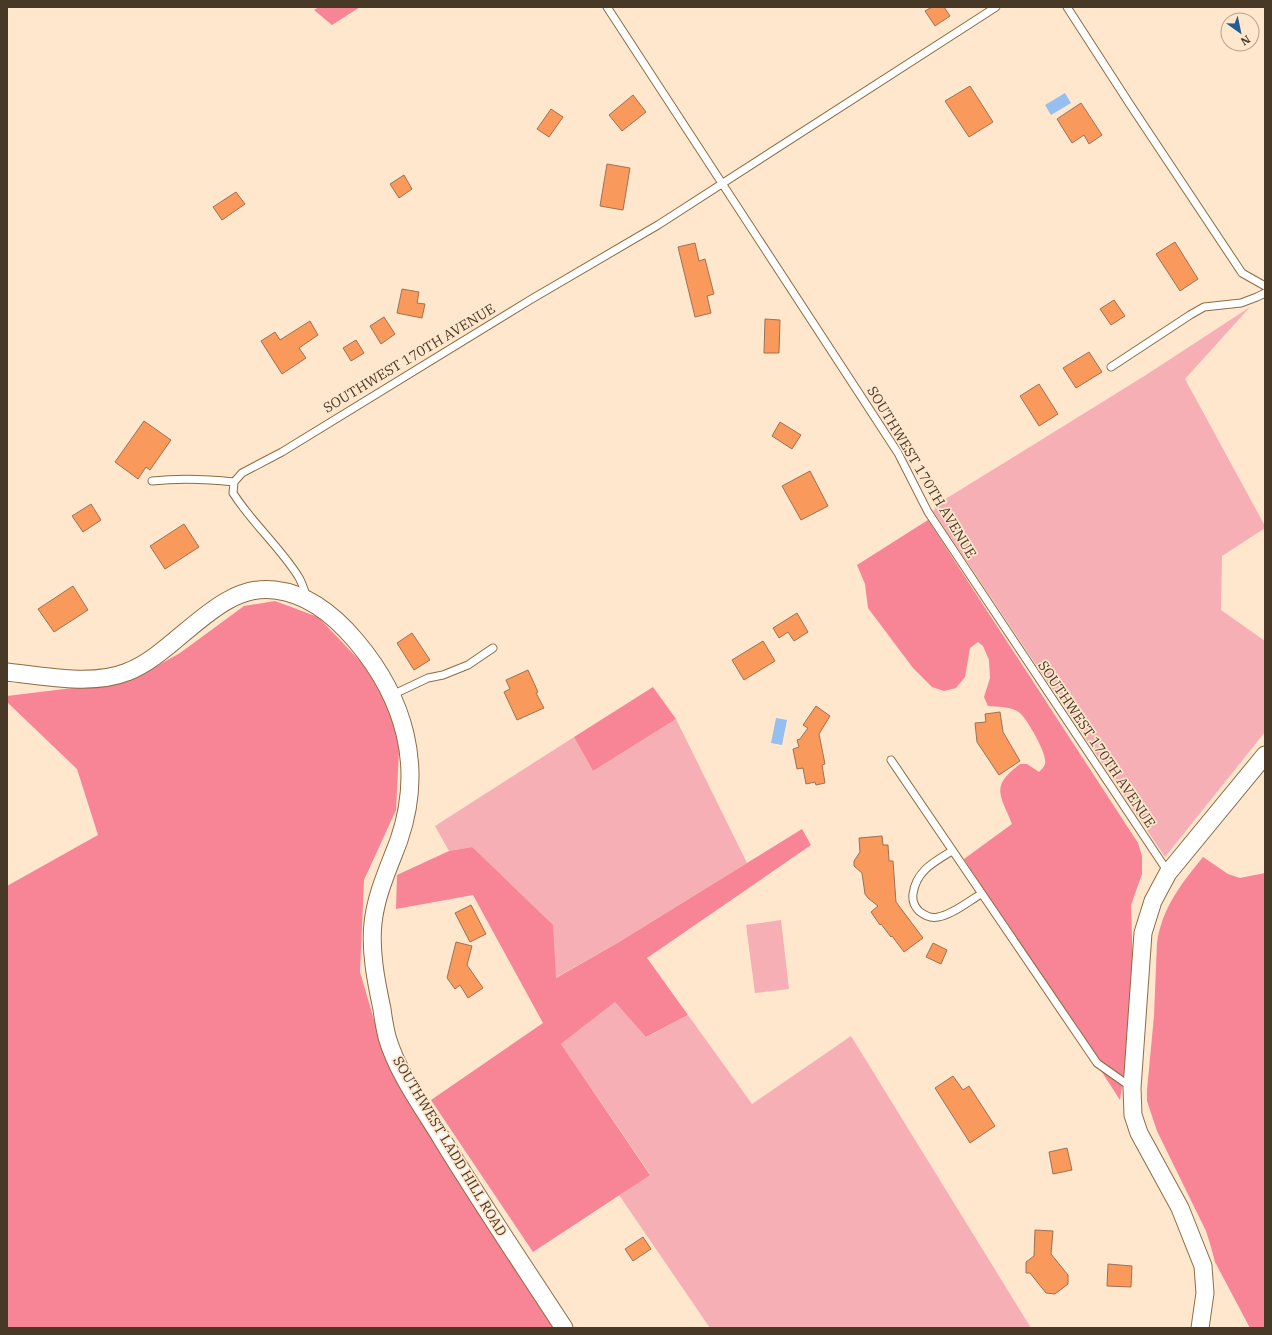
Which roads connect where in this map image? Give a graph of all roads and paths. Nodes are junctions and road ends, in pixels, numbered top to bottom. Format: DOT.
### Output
graph roads {
  1 [pos="607,7"];
  2 [pos="996,7"];
  3 [pos="1067,7"];
  4 [pos="722,184"];
  5 [pos="1265,286"];
  6 [pos="1265,293"];
  7 [pos="1111,367"];
  8 [pos="152,481"];
  9 [pos="234,482"];
  10 [pos="308,600"];
  11 [pos="493,648"];
  12 [pos="7,672"];
  13 [pos="392,695"];
  14 [pos="891,760"];
  15 [pos="1263,762"];
  16 [pos="952,851"];
  17 [pos="1168,873"];
  18 [pos="981,894"];
  19 [pos="1132,1088"];
  20 [pos="564,1328"];
  21 [pos="1200,1328"];
  1 -- 4 [label="lane, SOUTHWEST 170TH AVENUE"];
  2 -- 4 [label="lane"];
  3 -- 5 [label="lane"];
  4 -- 9 [label="lane, SOUTHWEST 170TH AVENUE"];
  4 -- 17 [label="lane, SOUTHWEST 170TH AVENUE"];
  6 -- 7 [label="lane"];
  8 -- 9 [label="lane"];
  9 -- 10 [label="lane"];
  10 -- 12 [label="street, SOUTHWEST LADD HILL ROAD"];
  10 -- 13 [label="street, SOUTHWEST LADD HILL ROAD"];
  11 -- 13 [label="lane"];
  13 -- 20 [label="street, SOUTHWEST LADD HILL ROAD"];
  14 -- 16 [label="lane"];
  15 -- 17 [label="street"];
  16 -- 18 [label="lane"];
  16 -- 18 [label="lane"];
  17 -- 19 [label="street"];
  18 -- 19 [label="lane"];
  19 -- 21 [label="street"];
}
